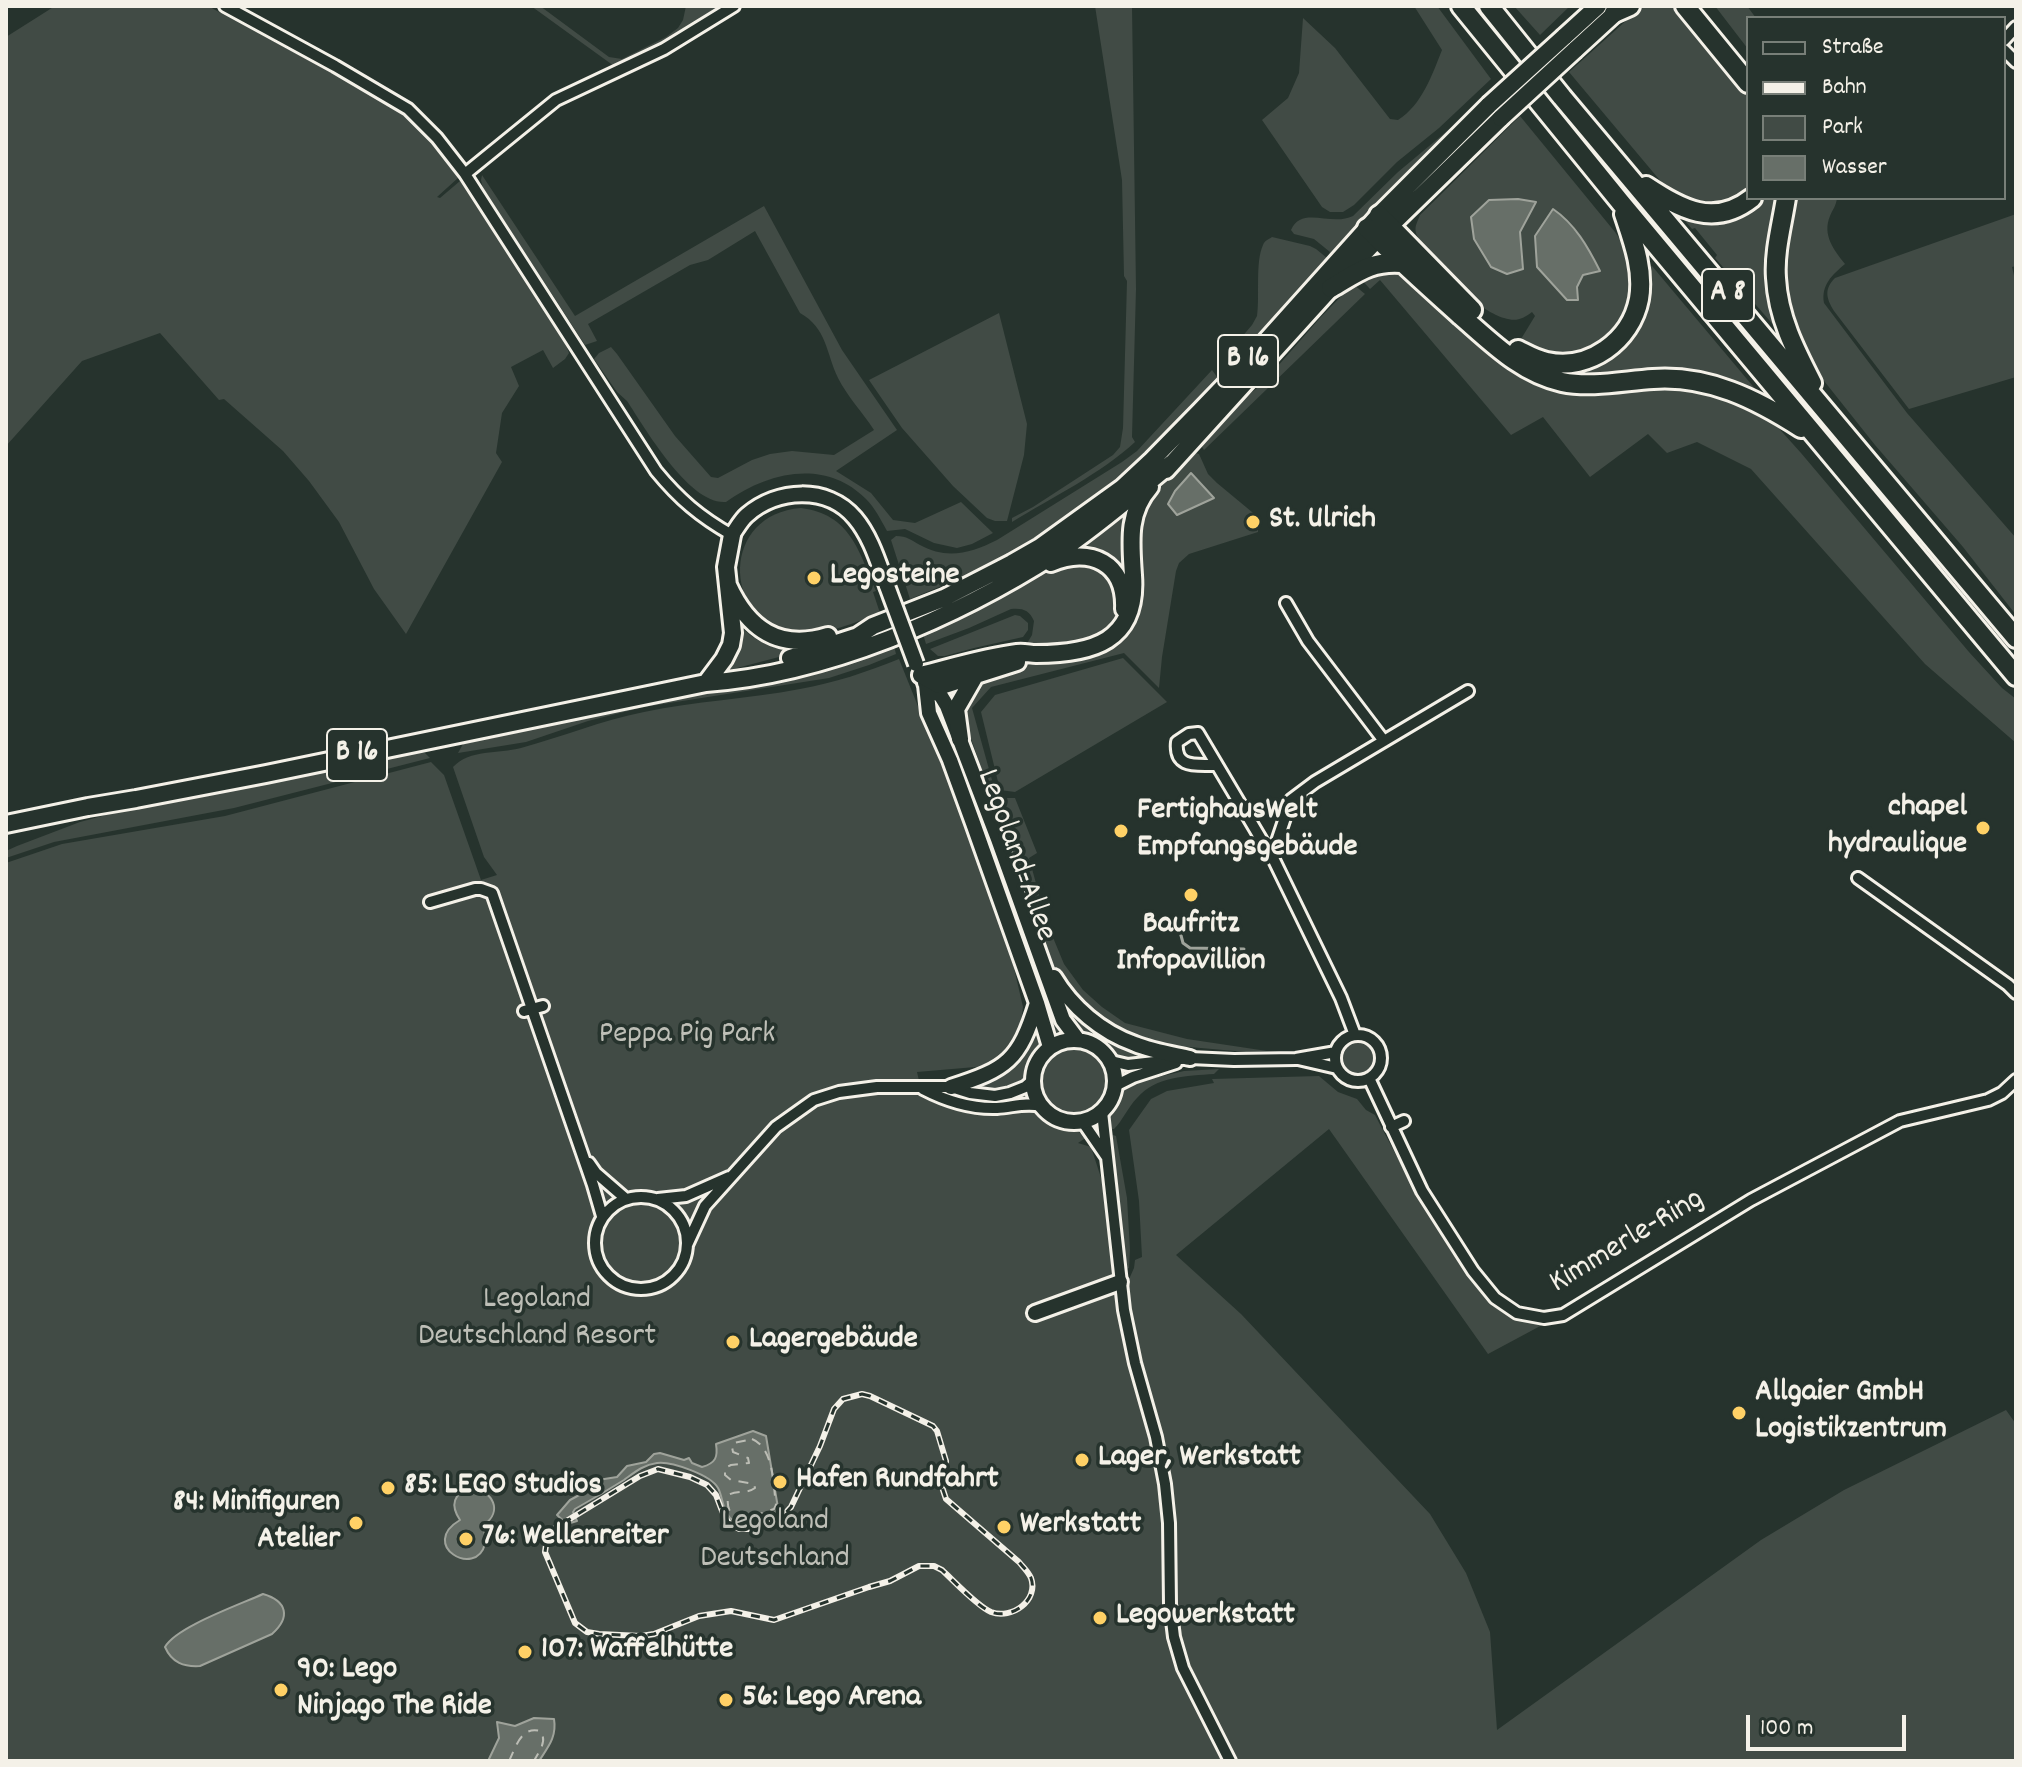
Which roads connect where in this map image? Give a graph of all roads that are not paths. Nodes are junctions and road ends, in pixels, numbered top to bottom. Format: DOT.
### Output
graph roads {
  1 [pos="225,6"];
  2 [pos="734,6"];
  3 [pos="1461,6"];
  4 [pos="1489,6"];
  5 [pos="1685,6"];
  6 [pos="1696,6"];
  7 [pos="1616,8"];
  8 [pos="1570,44"];
  9 [pos="1746,67"];
  10 [pos="1746,81"];
  11 [pos="465,174"];
  12 [pos="1630,176"];
  13 [pos="1748,200"];
  14 [pos="1786,200"];
  15 [pos="1621,203"];
  16 [pos="1379,227"];
  17 [pos="1401,263"];
  18 [pos="1331,288"];
  19 [pos="1828,413"];
  20 [pos="1818,438"];
  21 [pos="1172,463"];
  22 [pos="732,535"];
  23 [pos="1025,572"];
  24 [pos="728,585"];
  25 [pos="1286,603"];
  26 [pos="1124,622"];
  27 [pos="873,626"];
  28 [pos="2016,638"];
  29 [pos="1037,654"];
  30 [pos="921,675"];
  31 [pos="975,676"];
  32 [pos="2016,676"];
  33 [pos="706,683"];
  34 [pos="1468,691"];
  35 [pos="960,739"];
  36 [pos="1384,741"];
  37 [pos="1217,765"];
  38 [pos="6,824"];
  39 [pos="1272,856"];
  40 [pos="1858,878"];
  41 [pos="430,902"];
  42 [pos="1036,947"];
  43 [pos="2016,993"];
  44 [pos="1037,1003"];
  45 [pos="543,1006"];
  46 [pos="524,1011"];
  47 [pos="1355,1035"];
  48 [pos="1078,1040"];
  49 [pos="1050,1047"];
  50 [pos="1336,1052"];
  51 [pos="1190,1058"];
  52 [pos="1296,1059"];
  53 [pos="1111,1061"];
  54 [pos="1337,1068"];
  55 [pos="1369,1078"];
  56 [pos="1033,1080"];
  57 [pos="2016,1080"];
  58 [pos="1115,1086"];
  59 [pos="918,1087"];
  60 [pos="951,1087"];
  61 [pos="1041,1106"];
  62 [pos="1102,1112"];
  63 [pos="1082,1121"];
  64 [pos="1404,1121"];
  65 [pos="1391,1127"];
  66 [pos="583,1155"];
  67 [pos="1108,1159"];
  68 [pos="735,1174"];
  69 [pos="626,1199"];
  70 [pos="656,1199"];
  71 [pos="602,1216"];
  72 [pos="687,1245"];
  73 [pos="1120,1282"];
  74 [pos="1035,1313"];
  75 [pos="1230,1761"];
  1 -- 11 [label="street"];
  2 -- 11 [label="street"];
  3 -- 15 [label="highway, A 8"];
  4 -- 12 [label="highway, A 8"];
  5 -- 10 [label="highway"];
  6 -- 9 [label="highway"];
  7 -- 8 [label="main road, B 16"];
  8 -- 16 [label="main road, B 16, bridge"];
  8 -- 16 [label="main road, B 16, bridge"];
  11 -- 22 [label="street"];
  12 -- 13 [label="highway"];
  12 -- 19 [label="highway, A 8"];
  14 -- 19 [label="highway"];
  15 -- 16 [label="highway"];
  15 -- 20 [label="highway, A 8"];
  16 -- 17 [label="highway"];
  16 -- 18 [label="main road, B 16"];
  16 -- 27 [label="main road, B 16"];
  17 -- 18 [label="highway"];
  17 -- 20 [label="highway"];
  18 -- 21 [label="main road, B 16"];
  19 -- 28 [label="highway, A 8"];
  20 -- 32 [label="highway, A 8"];
  21 -- 23 [label="main road, B 16"];
  21 -- 26 [label="main road"];
  22 -- 24 [label="main road"];
  22 -- 30 [label="street, bridge"];
  23 -- 26 [label="main road"];
  23 -- 33 [label="main road, B 16"];
  24 -- 27 [label="main road"];
  24 -- 33 [label="main road"];
  25 -- 36 [label="street"];
  26 -- 29 [label="main road"];
  27 -- 33 [label="main road, B 16"];
  29 -- 30 [label="main road"];
  29 -- 31 [label="main road"];
  30 -- 31 [label="main road"];
  30 -- 35 [label="street, Legoland-Allee"];
  30 -- 44 [label="street, Legoland-Allee"];
  31 -- 35 [label="main road"];
  33 -- 38 [label="main road, B 16"];
  34 -- 36 [label="street"];
  35 -- 42 [label="street, Legoland-Allee"];
  36 -- 39 [label="street"];
  37 -- 39 [label="street"];
  39 -- 47 [label="street"];
  40 -- 43 [label="street"];
  41 -- 66 [label="street"];
  42 -- 48 [label="street, Legoland-Allee"];
  42 -- 51 [label="street"];
  44 -- 49 [label="street, Legoland-Allee"];
  44 -- 60 [label="street"];
  45 -- 46 [label="street"];
  47 -- 50 [label="street"];
  47 -- 55 [label="street"];
  48 -- 49 [label="street"];
  48 -- 53 [label="street, Legoland-Allee"];
  49 -- 56 [label="street"];
  50 -- 52 [label="street"];
  50 -- 54 [label="street"];
  51 -- 52 [label="street"];
  51 -- 53 [label="street"];
  51 -- 58 [label="street"];
  52 -- 54 [label="street"];
  53 -- 58 [label="street"];
  54 -- 55 [label="street"];
  55 -- 65 [label="street, Kimmerle-Ring"];
  56 -- 60 [label="street"];
  56 -- 61 [label="street"];
  57 -- 65 [label="street, Kimmerle-Ring"];
  58 -- 62 [label="street"];
  59 -- 60 [label="street"];
  59 -- 61 [label="street"];
  59 -- 68 [label="street"];
  61 -- 63 [label="street"];
  62 -- 63 [label="street"];
  62 -- 67 [label="street"];
  63 -- 67 [label="street"];
  64 -- 65 [label="street"];
  66 -- 69 [label="street"];
  66 -- 71 [label="street"];
  67 -- 73 [label="street"];
  68 -- 70 [label="street"];
  68 -- 72 [label="street"];
  69 -- 70 [label="street"];
  69 -- 71 [label="street"];
  70 -- 72 [label="street"];
  71 -- 72 [label="street"];
  73 -- 74 [label="street"];
  73 -- 75 [label="street"];
}
